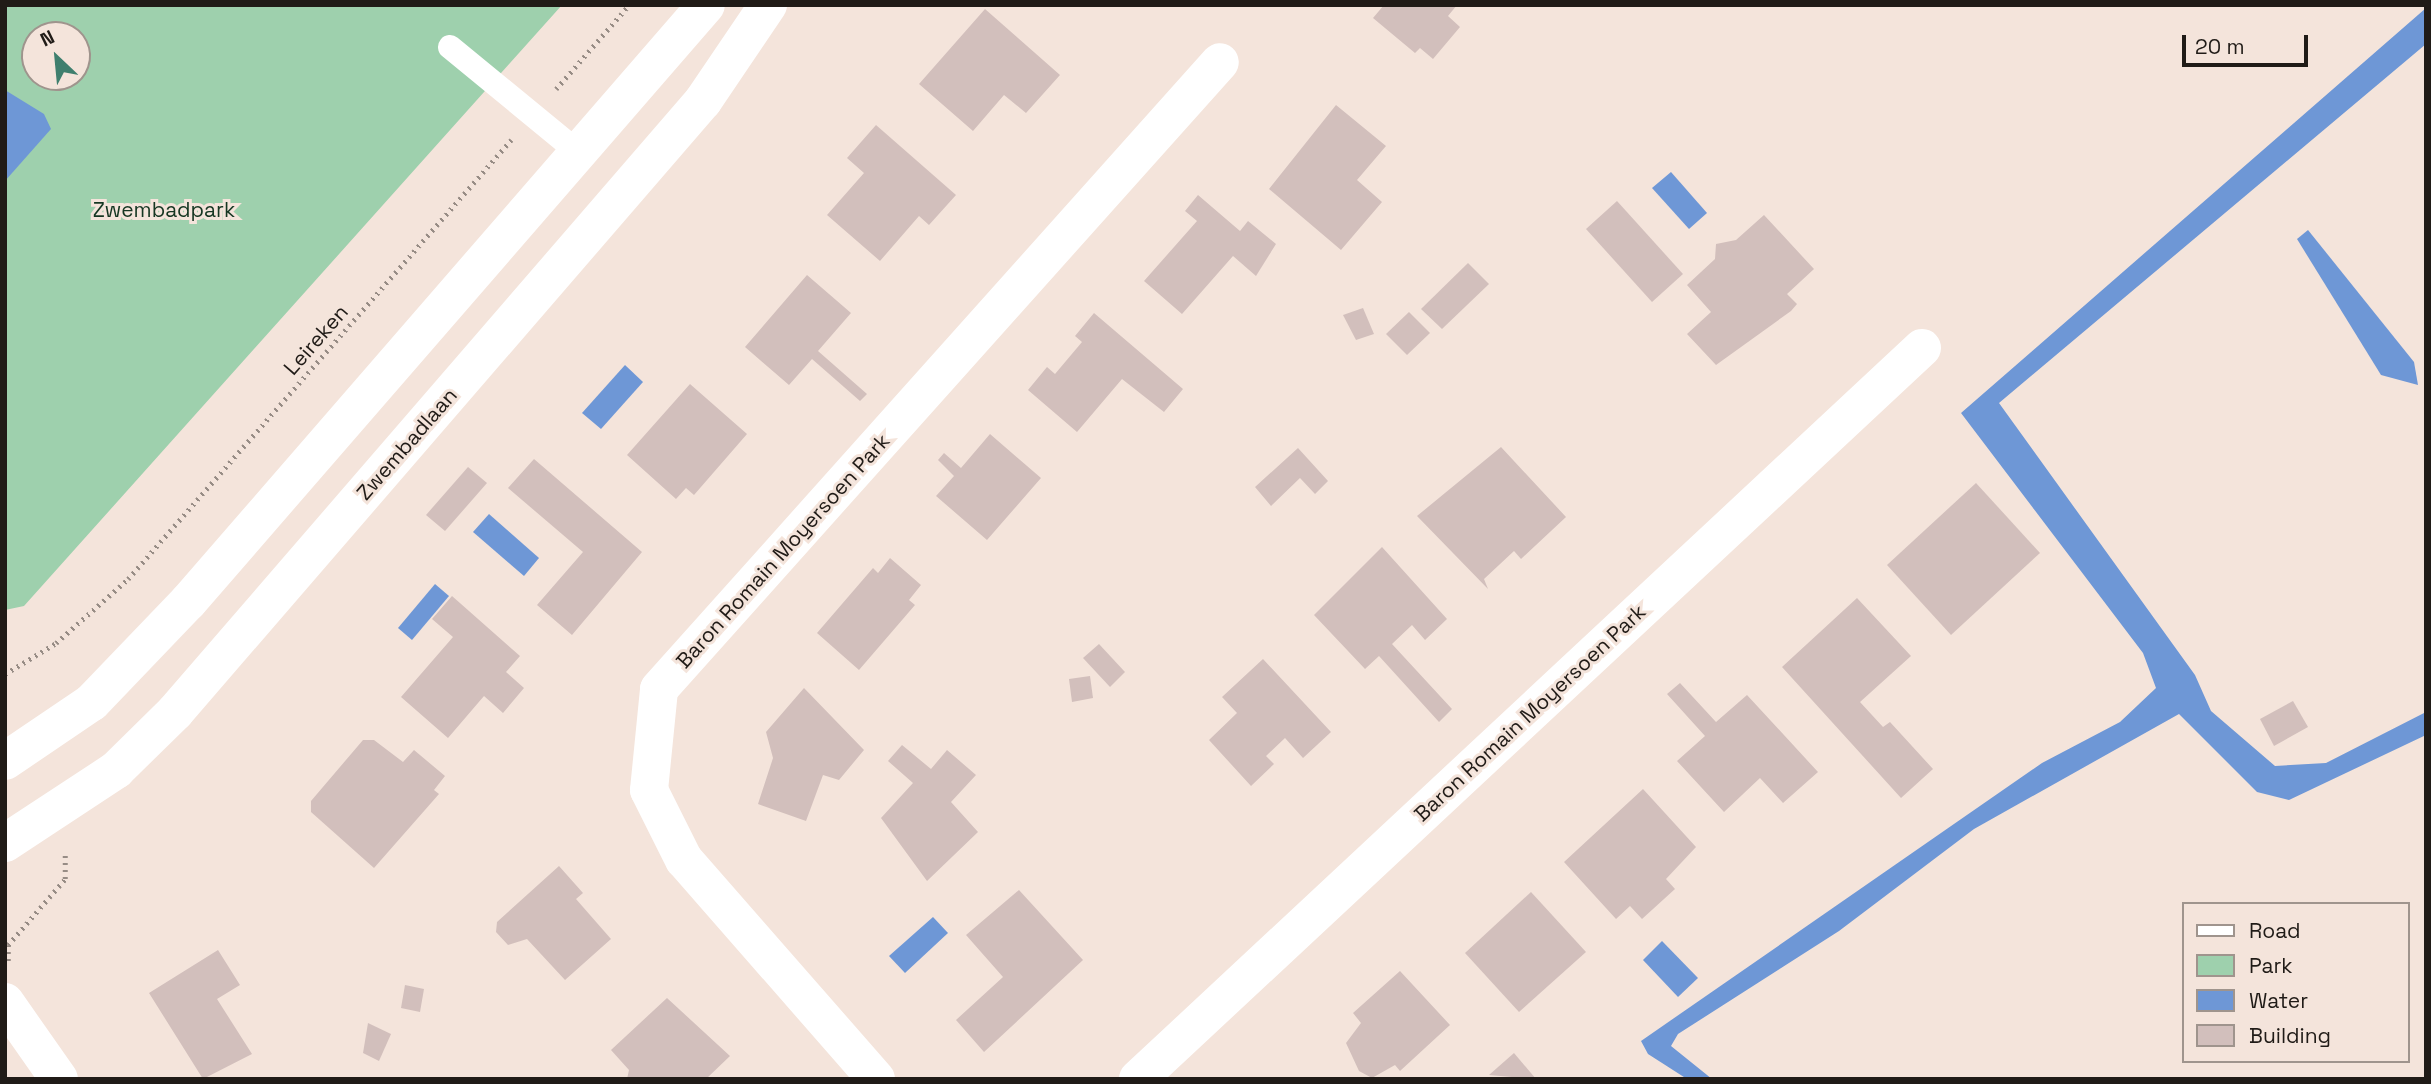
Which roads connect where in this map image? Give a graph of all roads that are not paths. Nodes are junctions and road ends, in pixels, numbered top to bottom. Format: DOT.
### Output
graph roads {
  1 [pos="706,5"];
  2 [pos="768,5"];
  3 [pos="450,47"];
  4 [pos="1220,62"];
  5 [pos="578,152"];
  6 [pos="1922,348"];
  7 [pos="438,408"];
  8 [pos="188,602"];
  9 [pos="236,640"];
  10 [pos="5,761"];
  11 [pos="5,843"];
  12 [pos="5,1002"];
  13 [pos="59,1079"];
  14 [pos="876,1079"];
  15 [pos="1138,1079"];
  1 -- 5 [label="street"];
  2 -- 7 [label="street, Zwembadlaan"];
  3 -- 5 [label="lane"];
  4 -- 14 [label="street, Baron Romain Moyersoen Park"];
  5 -- 7 [label="street"];
  5 -- 8 [label="street"];
  6 -- 15 [label="street, Baron Romain Moyersoen Park"];
  7 -- 9 [label="street, Zwembadlaan"];
  8 -- 9 [label="street"];
  8 -- 10 [label="street"];
  9 -- 11 [label="street, Zwembadlaan"];
  12 -- 13 [label="street"];
}
